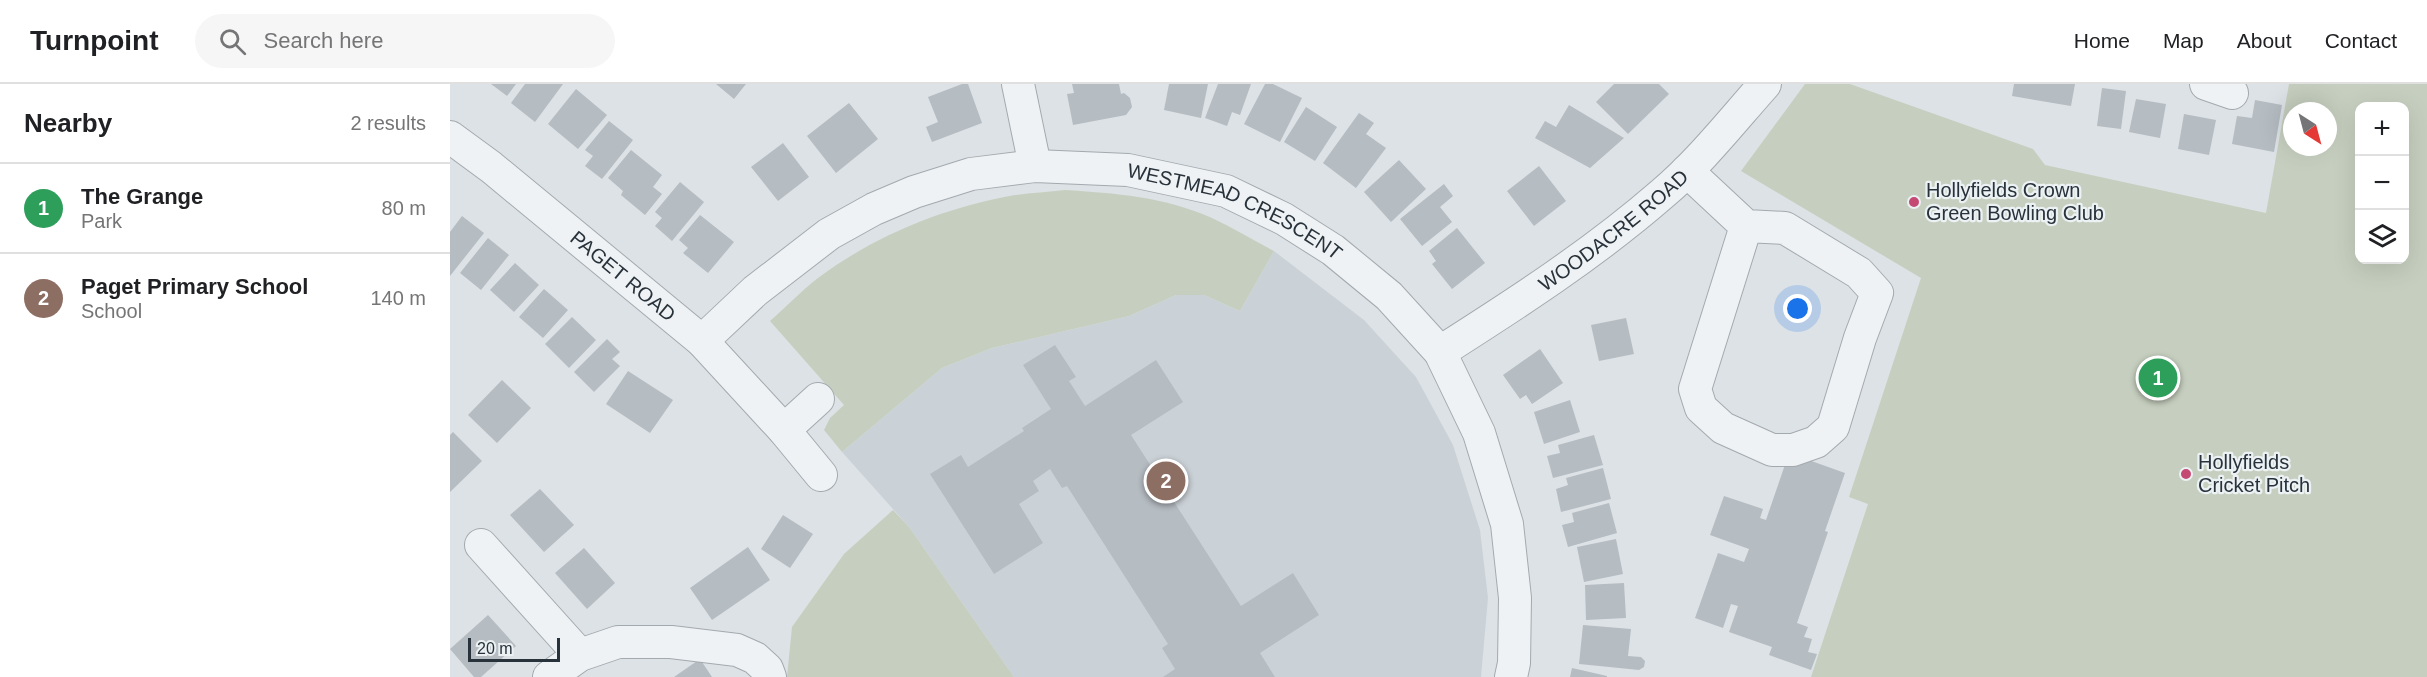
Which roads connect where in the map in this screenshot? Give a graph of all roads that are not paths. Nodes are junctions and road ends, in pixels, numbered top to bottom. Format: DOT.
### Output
graph roads {
  1 [pos="1018,84"];
  2 [pos="1765,84"];
  3 [pos="450,137"];
  4 [pos="1035,166"];
  5 [pos="1687,171"];
  6 [pos="1746,226"];
  7 [pos="702,341"];
  8 [pos="1440,352"];
  9 [pos="818,399"];
  10 [pos="783,430"];
  11 [pos="821,475"];
  12 [pos="481,545"];
  13 [pos="580,655"];
  14 [pos="549,677"];
  15 [pos="770,677"];
  16 [pos="1511,677"];
  1 -- 4 [label="street"];
  2 -- 5 [label="street, WOODACRE ROAD"];
  3 -- 7 [label="street, PAGET ROAD"];
  4 -- 7 [label="street, WESTMEAD CRESCENT"];
  4 -- 8 [label="street, WESTMEAD CRESCENT"];
  5 -- 6 [label="street"];
  5 -- 8 [label="street, WOODACRE ROAD"];
  6 -- 6 [label="street"];
  7 -- 10 [label="street, PAGET ROAD"];
  8 -- 16 [label="street, WESTMEAD CRESCENT"];
  9 -- 10 [label="street"];
  10 -- 11 [label="street, PAGET ROAD"];
  12 -- 13 [label="street"];
  13 -- 14 [label="street"];
  13 -- 15 [label="street"];
}
